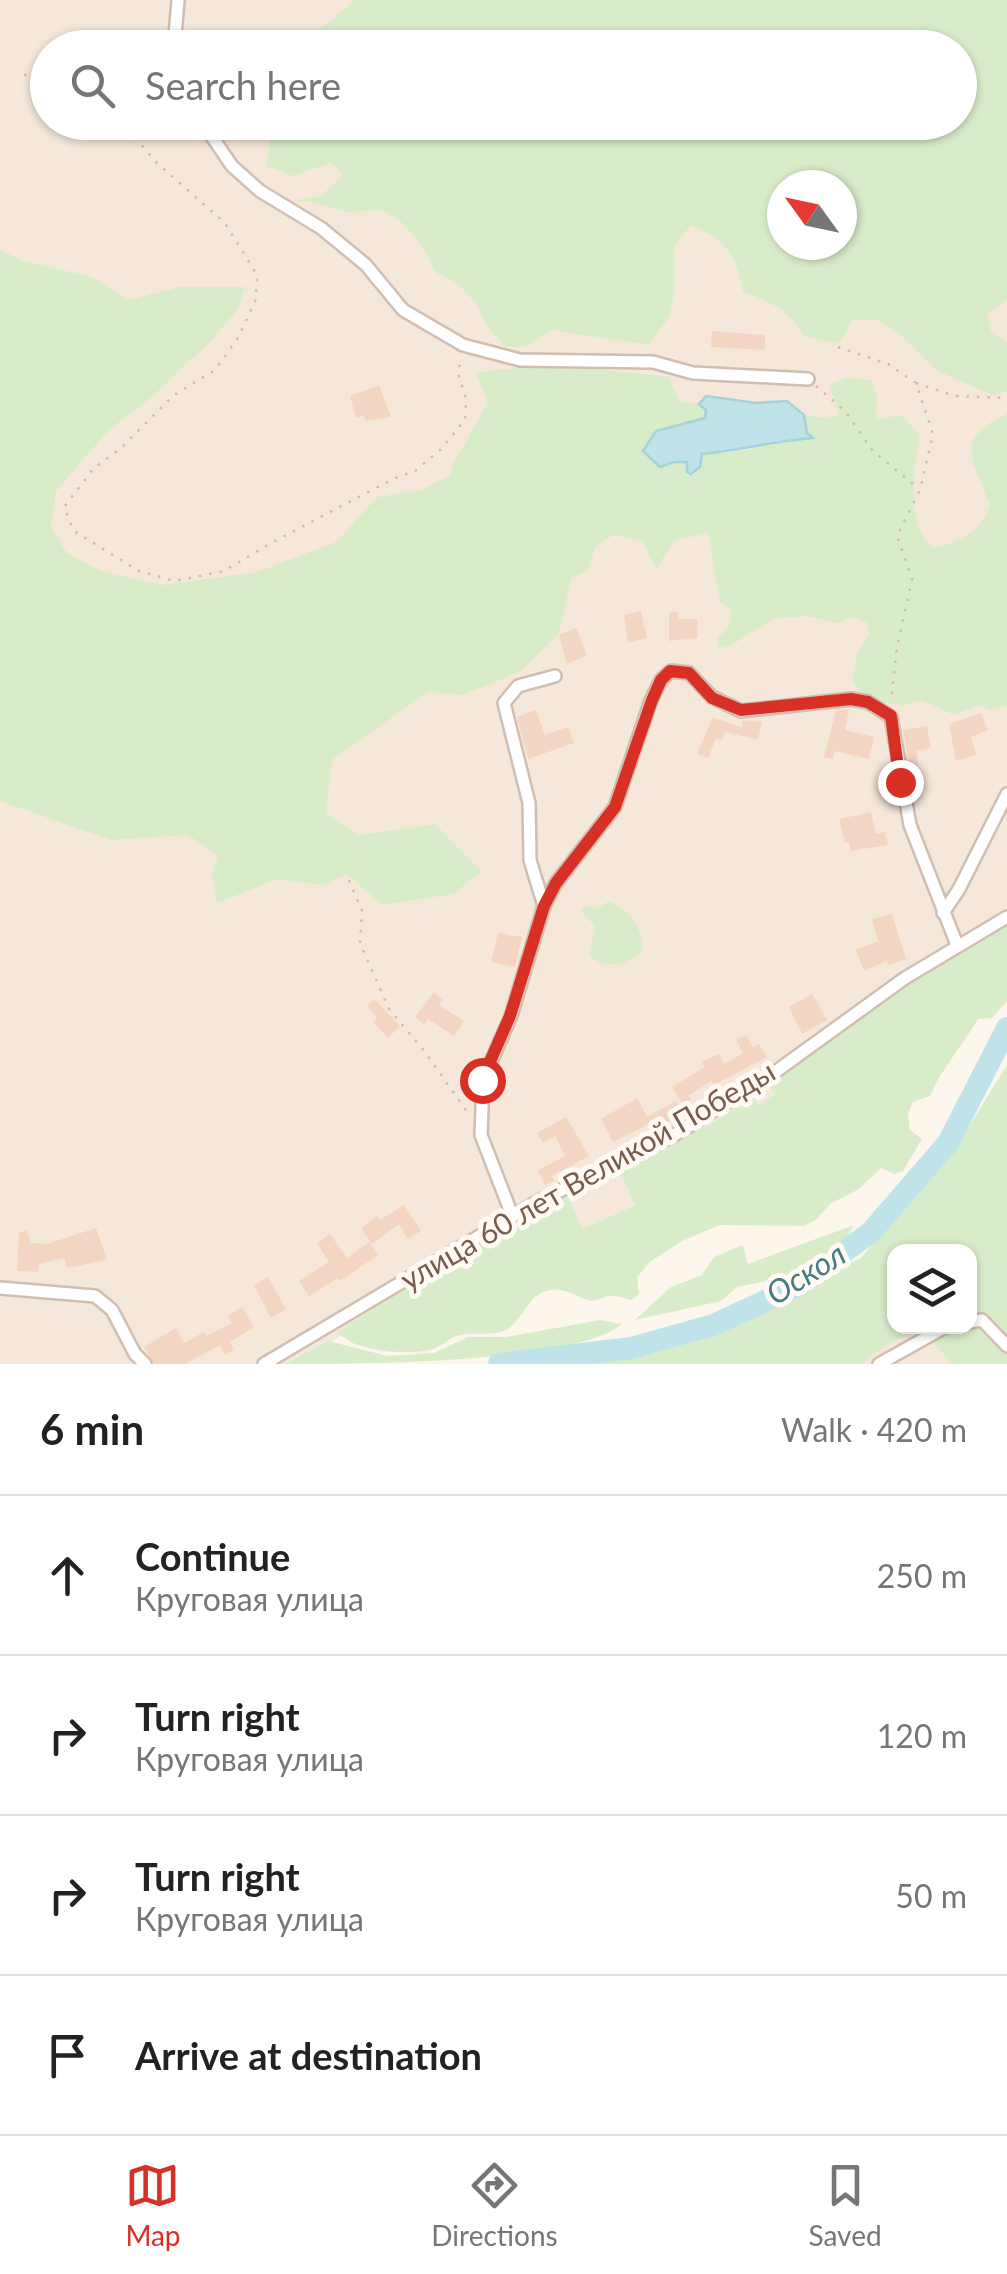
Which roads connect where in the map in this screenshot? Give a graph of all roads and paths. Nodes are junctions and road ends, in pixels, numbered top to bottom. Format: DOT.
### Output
graph roads {
  1 [pos="178,0"];
  2 [pos="176,30"];
  3 [pos="30,74"];
  4 [pos="24,75"];
  5 [pos="137,140"];
  6 [pos="214,140"];
  7 [pos="464,345"];
  8 [pos="838,346"];
  9 [pos="808,378"];
  10 [pos="916,383"];
  11 [pos="1007,398"];
  12 [pos="920,490"];
  13 [pos="556,676"];
  14 [pos="891,716"];
  15 [pos="1007,794"];
  16 [pos="349,880"];
  17 [pos="544,906"];
  18 [pos="943,913"];
  19 [pos="1007,917"];
  20 [pos="957,945"];
  21 [pos="481,1135"];
  22 [pos="512,1215"];
  23 [pos="0,1288"];
  24 [pos="977,1321"];
  25 [pos="931,1334"];
  26 [pos="1007,1346"];
  27 [pos="145,1364"];
  28 [pos="264,1364"];
  29 [pos="879,1364"];
  1 -- 2 [label="street"];
  3 -- 4 [label="path"];
  5 -- 7 [label="path"];
  6 -- 7 [label="street"];
  7 -- 9 [label="street"];
  8 -- 10 [label="path"];
  9 -- 12 [label="path"];
  10 -- 11 [label="path"];
  10 -- 12 [label="path"];
  12 -- 14 [label="path"];
  13 -- 17 [label="street"];
  14 -- 17 [label="street"];
  14 -- 18 [label="street"];
  15 -- 18 [label="street"];
  16 -- 21 [label="path"];
  17 -- 21 [label="street"];
  18 -- 20 [label="street"];
  19 -- 20 [label="street, улица 60 лет Великой Победы"];
  20 -- 22 [label="street, улица 60 лет Великой Победы"];
  21 -- 22 [label="street"];
  22 -- 28 [label="street, улица 60 лет Великой Победы"];
  23 -- 27 [label="street"];
  24 -- 26 [label="street"];
  25 -- 29 [label="street"];
}
